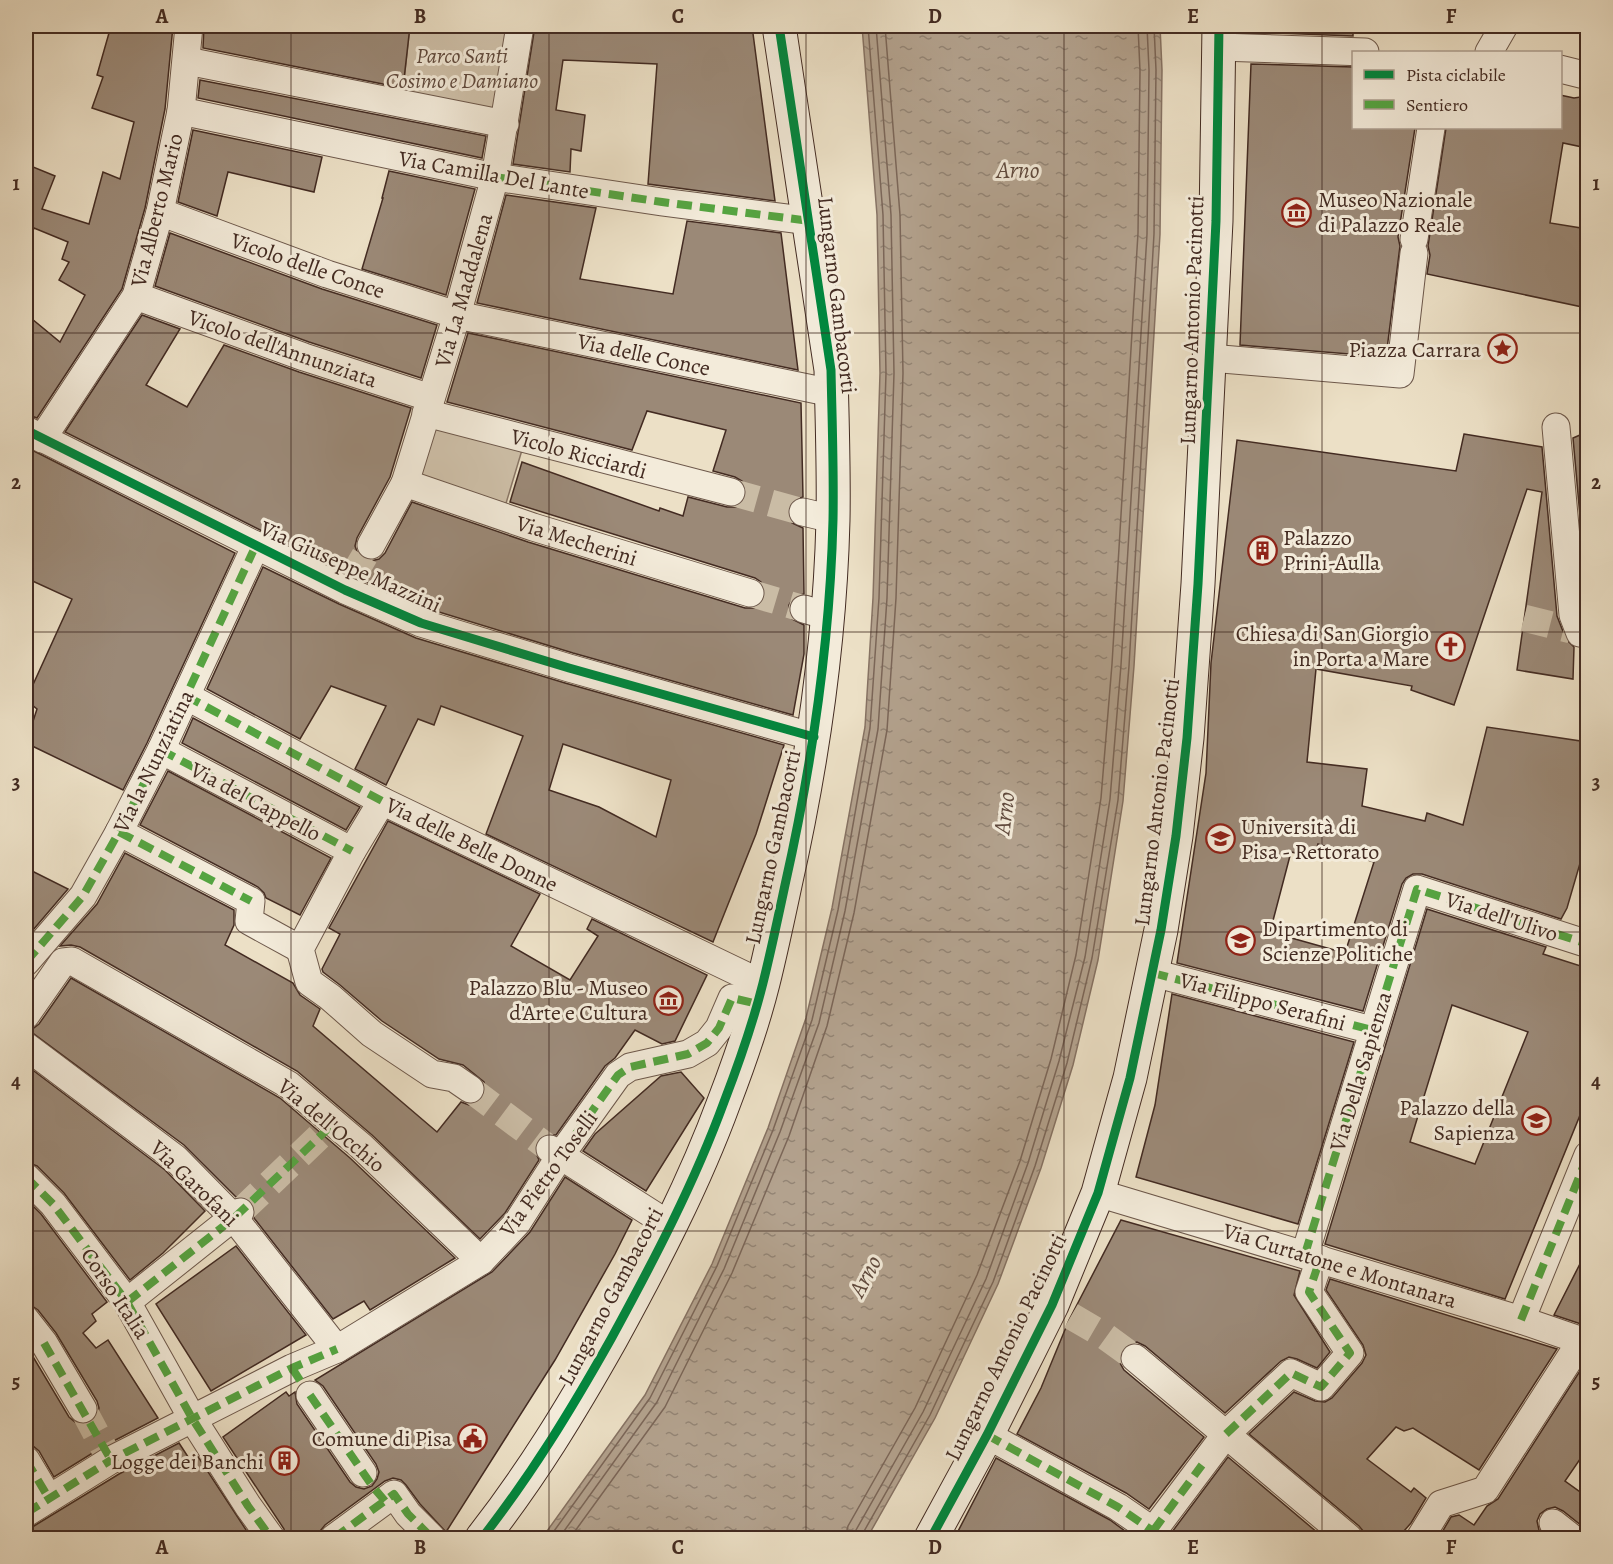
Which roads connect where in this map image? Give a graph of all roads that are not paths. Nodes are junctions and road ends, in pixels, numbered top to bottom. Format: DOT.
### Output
graph roads {
  1 [pos="189,26"];
  2 [pos="520,26"];
  3 [pos="779,26"];
  4 [pos="1504,26"];
  5 [pos="1219,36"];
  6 [pos="1356,51"];
  7 [pos="1490,51"];
  8 [pos="187,61"];
  9 [pos="1562,70"];
  10 [pos="1587,76"];
  11 [pos="181,111"];
  12 [pos="504,124"];
  13 [pos="1431,129"];
  14 [pos="495,177"];
  15 [pos="160,212"];
  16 [pos="810,221"];
  17 [pos="135,296"];
  18 [pos="457,315"];
  19 [pos="1210,358"];
  20 [pos="832,393"];
  21 [pos="429,406"];
  22 [pos="1556,427"];
  23 [pos="34,435"];
  24 [pos="405,483"];
  25 [pos="731,492"];
  26 [pos="256,545"];
  27 [pos="371,545"];
  28 [pos="750,593"];
  29 [pos="1580,632"];
  30 [pos="186,696"];
  31 [pos="814,737"];
  32 [pos="161,750"];
  33 [pos="381,801"];
  34 [pos="120,832"];
  35 [pos="352,851"];
  36 [pos="1417,889"];
  37 [pos="1587,944"];
  38 [pos="300,949"];
  39 [pos="26,962"];
  40 [pos="1165,976"];
  41 [pos="760,994"];
  42 [pos="26,1015"];
  43 [pos="1372,1030"];
  44 [pos="26,1046"];
  45 [pos="470,1089"];
  46 [pos="555,1152"];
  47 [pos="1587,1155"];
  48 [pos="26,1177"];
  49 [pos="1098,1193"];
  50 [pos="237,1215"];
  51 [pos="670,1226"];
  52 [pos="1312,1256"];
  53 [pos="481,1261"];
  54 [pos="127,1302"];
  55 [pos="1526,1308"];
  56 [pos="26,1320"];
  57 [pos="1584,1342"];
  58 [pos="337,1349"];
  59 [pos="1134,1358"];
  60 [pos="302,1383"];
  61 [pos="82,1409"];
  62 [pos="192,1418"];
  63 [pos="1226,1434"];
  64 [pos="987,1435"];
  65 [pos="26,1460"];
  66 [pos="374,1487"];
  67 [pos="48,1497"];
  68 [pos="26,1513"];
  69 [pos="1156,1534"];
  70 [pos="1426,1536"];
  71 [pos="271,1539"];
  72 [pos="334,1539"];
  73 [pos="432,1539"];
  74 [pos="482,1539"];
  75 [pos="931,1539"];
  76 [pos="1348,1539"];
  1 -- 8 [label="street, Via Alberto Mario"];
  2 -- 12 [label="street, Via La Maddalena"];
  3 -- 16 [label="street, Lungarno Gambacorti"];
  4 -- 7 [label="street"];
  5 -- 6 [label="street"];
  5 -- 19 [label="street, Lungarno Antonio Pacinotti"];
  8 -- 11 [label="street, Via Alberto Mario"];
  8 -- 12 [label="street"];
  9 -- 10 [label="street"];
  11 -- 14 [label="street, Via Camilla Del Lante"];
  11 -- 15 [label="street, Via Alberto Mario"];
  12 -- 14 [label="street, Via La Maddalena"];
  13 -- 19 [label="street"];
  14 -- 16 [label="street, Via Camilla Del Lante"];
  14 -- 18 [label="street, Via La Maddalena"];
  15 -- 17 [label="street, Via Alberto Mario"];
  15 -- 18 [label="street, Vicolo delle Conce"];
  16 -- 20 [label="street, Lungarno Gambacorti"];
  17 -- 21 [label="street, Vicolo dell'Annunziata"];
  17 -- 23 [label="street, Via Alberto Mario"];
  18 -- 20 [label="street, Via delle Conce"];
  18 -- 21 [label="street, Via La Maddalena"];
  19 -- 40 [label="street, Lungarno Antonio Pacinotti"];
  20 -- 31 [label="street, Lungarno Gambacorti"];
  21 -- 24 [label="street, Via La Maddalena"];
  21 -- 25 [label="street, Vicolo Ricciardi"];
  22 -- 29 [label="street"];
  23 -- 26 [label="street, Via Giuseppe Mazzini"];
  24 -- 27 [label="street, Via La Maddalena"];
  24 -- 28 [label="street, Via Mecherini"];
  26 -- 30 [label="street, Via la Nunziatina"];
  26 -- 31 [label="street, Via Giuseppe Mazzini"];
  30 -- 32 [label="street, Via la Nunziatina"];
  30 -- 33 [label="street, Via delle Belle Donne"];
  31 -- 41 [label="street, Lungarno Gambacorti"];
  32 -- 34 [label="street, Via la Nunziatina"];
  32 -- 35 [label="street, Via del Cappello"];
  33 -- 35 [label="street"];
  33 -- 41 [label="street, Via delle Belle Donne"];
  34 -- 38 [label="street"];
  34 -- 39 [label="street, Via la Nunziatina"];
  35 -- 38 [label="street"];
  36 -- 37 [label="street, Via dell'Ulivo"];
  36 -- 43 [label="street, Via Della Sapienza"];
  38 -- 45 [label="street"];
  40 -- 43 [label="street, Via Filippo Serafini"];
  40 -- 49 [label="street, Lungarno Antonio Pacinotti"];
  41 -- 46 [label="street, Via Pietro Toselli"];
  41 -- 51 [label="street, Lungarno Gambacorti"];
  42 -- 53 [label="street, Via dell'Occhio"];
  43 -- 52 [label="street, Via Della Sapienza"];
  44 -- 50 [label="street, Via Garofani"];
  46 -- 51 [label="street"];
  46 -- 53 [label="street, Via Pietro Toselli"];
  47 -- 55 [label="street"];
  48 -- 54 [label="street, Corso Italia"];
  49 -- 52 [label="street, Via Curtatone e Montanara"];
  49 -- 64 [label="street, Lungarno Antonio Pacinotti"];
  50 -- 54 [label="street"];
  50 -- 58 [label="street, Via Garofani"];
  51 -- 74 [label="street, Lungarno Gambacorti"];
  52 -- 55 [label="street, Via Curtatone e Montanara"];
  52 -- 63 [label="street, Via Della Sapienza"];
  53 -- 58 [label="street, Via Pietro Toselli"];
  54 -- 62 [label="street, Corso Italia"];
  55 -- 57 [label="street, Via Curtatone e Montanara"];
  56 -- 61 [label="street"];
  57 -- 70 [label="street"];
  58 -- 60 [label="street, Via Pietro Toselli"];
  59 -- 63 [label="street"];
  60 -- 62 [label="street, Via Pietro Toselli"];
  60 -- 66 [label="street"];
  62 -- 67 [label="street, Via Pietro Toselli"];
  62 -- 71 [label="street, Corso Italia"];
  63 -- 69 [label="street"];
  63 -- 76 [label="street"];
  64 -- 69 [label="street"];
  64 -- 75 [label="street, Lungarno Antonio Pacinotti"];
  65 -- 67 [label="street"];
  66 -- 72 [label="street"];
  66 -- 73 [label="street"];
  67 -- 68 [label="street, Via Pietro Toselli"];
}
